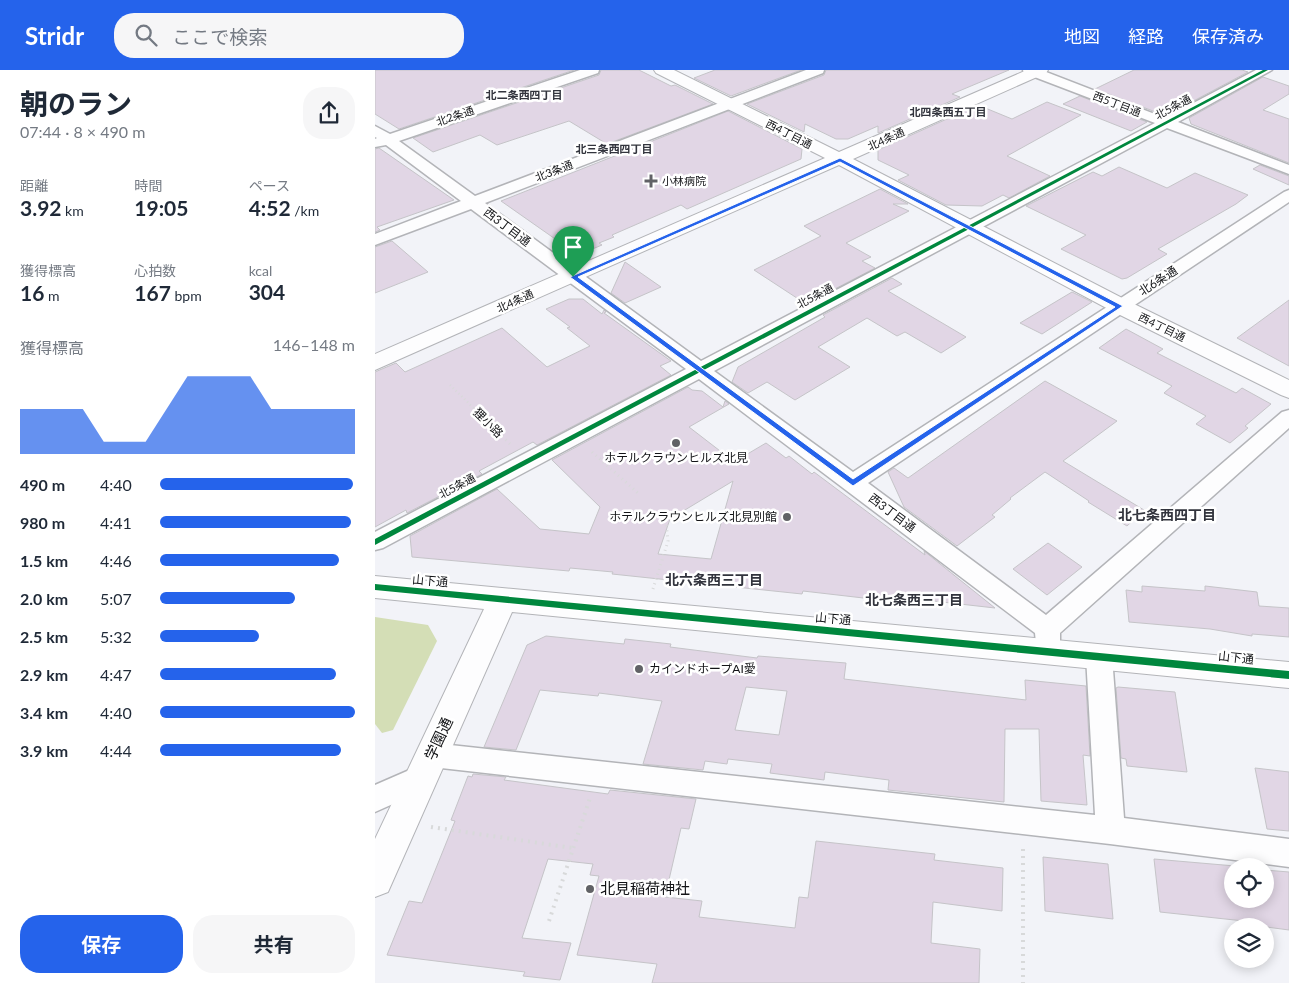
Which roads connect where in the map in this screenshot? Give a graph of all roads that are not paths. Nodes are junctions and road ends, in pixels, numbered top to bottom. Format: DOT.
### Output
graph roads {
  1 [pos="593,70"];
  2 [pos="662,70"];
  3 [pos="818,70"];
  4 [pos="1266,70"];
  5 [pos="1035,71"];
  6 [pos="731,104"];
  7 [pos="1166,124"];
  8 [pos="379,138"];
  9 [pos="840,160"];
  10 [pos="1289,170"];
  11 [pos="1289,195"];
  12 [pos="474,202"];
  13 [pos="969,228"];
  14 [pos="375,240"];
  15 [pos="573,277"];
  16 [pos="1120,306"];
  17 [pos="375,363"];
  18 [pos="699,370"];
  19 [pos="1289,390"];
  20 [pos="1289,417"];
  21 [pos="853,483"];
  22 [pos="375,542"];
  23 [pos="375,587"];
  24 [pos="503,598"];
  25 [pos="1047,640"];
  26 [pos="1099,656"];
  27 [pos="1289,675"];
  28 [pos="427,767"];
  29 [pos="375,799"];
  30 [pos="1110,830"];
  31 [pos="1289,853"];
  32 [pos="375,879"];
  1 -- 8 [label="street, 北2条通"];
  2 -- 6 [label="street, 西4丁目通"];
  3 -- 6 [label="street, 北3条通"];
  4 -- 7 [label="street, 北5条通"];
  5 -- 7 [label="street, 西5丁目通"];
  5 -- 9 [label="street, 北4条通"];
  6 -- 9 [label="street, 西4丁目通"];
  6 -- 12 [label="street, 北3条通"];
  7 -- 10 [label="street, 西5丁目通"];
  7 -- 13 [label="street, 北5条通"];
  8 -- 12 [label="street, 西3丁目通"];
  9 -- 13 [label="street, 西4丁目通"];
  9 -- 15 [label="street, 北4条通"];
  11 -- 16 [label="street, 北6条通"];
  12 -- 14 [label="street, 北3条通"];
  12 -- 15 [label="street, 西3丁目通"];
  13 -- 16 [label="street, 西4丁目通"];
  13 -- 18 [label="street, 北5条通"];
  15 -- 17 [label="street, 北4条通"];
  15 -- 18 [label="street, 西3丁目通"];
  16 -- 19 [label="street, 西4丁目通"];
  16 -- 21 [label="street, 北6条通"];
  18 -- 21 [label="street, 西3丁目通"];
  18 -- 22 [label="street, 北5条通"];
  20 -- 25 [label="street"];
  21 -- 25 [label="street, 西3丁目通"];
  23 -- 24 [label="street, 山下通"];
  24 -- 25 [label="street, 山下通"];
  24 -- 28 [label="street, 学園通"];
  25 -- 26 [label="street, 山下通"];
  26 -- 27 [label="street, 山下通"];
  26 -- 30 [label="street"];
  28 -- 29 [label="street"];
  28 -- 30 [label="street"];
  28 -- 32 [label="street, 学園通"];
  30 -- 31 [label="street"];
}
